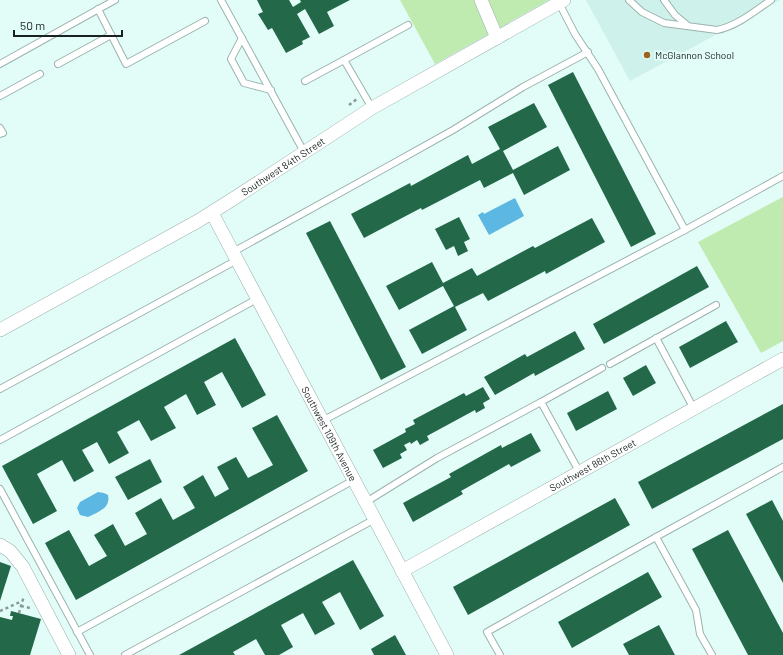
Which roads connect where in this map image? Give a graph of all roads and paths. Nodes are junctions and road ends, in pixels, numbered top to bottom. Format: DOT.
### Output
graph roads {
  1 [pos="115,0"];
  2 [pos="221,0"];
  3 [pos="481,0"];
  4 [pos="629,0"];
  5 [pos="664,0"];
  6 [pos="772,0"];
  7 [pos="561,2"];
  8 [pos="98,9"];
  9 [pos="205,21"];
  10 [pos="408,25"];
  11 [pos="687,25"];
  12 [pos="111,35"];
  13 [pos="242,38"];
  14 [pos="496,38"];
  15 [pos="588,52"];
  16 [pos="344,60"];
  17 [pos="0,64"];
  18 [pos="58,64"];
  19 [pos="40,74"];
  20 [pos="305,81"];
  21 [pos="271,90"];
  22 [pos="0,96"];
  23 [pos="372,108"];
  24 [pos="0,128"];
  25 [pos="0,134"];
  26 [pos="304,152"];
  27 [pos="783,176"];
  28 [pos="212,213"];
  29 [pos="685,230"];
  30 [pos="235,256"];
  31 [pos="257,299"];
  32 [pos="716,305"];
  33 [pos="0,330"];
  34 [pos="656,338"];
  35 [pos="783,359"];
  36 [pos="610,364"];
  37 [pos="602,368"];
  38 [pos="0,389"];
  39 [pos="541,402"];
  40 [pos="694,409"];
  41 [pos="322,420"];
  42 [pos="0,440"];
  43 [pos="783,468"];
  44 [pos="580,473"];
  45 [pos="354,480"];
  46 [pos="0,489"];
  47 [pos="366,502"];
  48 [pos="375,519"];
  49 [pos="656,537"];
  50 [pos="0,545"];
  51 [pos="402,571"];
  52 [pos="24,595"];
  53 [pos="22,601"];
  54 [pos="0,611"];
  55 [pos="19,613"];
  56 [pos="77,632"];
  57 [pos="69,655"];
  58 [pos="90,655"];
  59 [pos="125,655"];
  60 [pos="447,655"];
  61 [pos="500,655"];
  62 [pos="712,655"];
  1 -- 8 [label="lane"];
  2 -- 13 [label="lane"];
  3 -- 14 [label="street"];
  4 -- 11 [label="lane"];
  5 -- 11 [label="lane"];
  6 -- 11 [label="lane"];
  7 -- 14 [label="street, Southwest 84th Street"];
  7 -- 15 [label="lane"];
  8 -- 12 [label="lane"];
  8 -- 17 [label="lane"];
  9 -- 12 [label="lane"];
  10 -- 16 [label="lane"];
  12 -- 18 [label="lane"];
  13 -- 21 [label="lane"];
  13 -- 21 [label="lane"];
  14 -- 23 [label="street, Southwest 84th Street"];
  15 -- 29 [label="lane"];
  15 -- 30 [label="lane"];
  16 -- 20 [label="lane"];
  16 -- 23 [label="lane"];
  19 -- 22 [label="lane"];
  21 -- 26 [label="lane"];
  23 -- 26 [label="street, Southwest 84th Street"];
  24 -- 25 [label="lane"];
  26 -- 28 [label="street, Southwest 84th Street"];
  27 -- 29 [label="lane"];
  28 -- 30 [label="street, Southwest 109th Avenue"];
  28 -- 33 [label="street, Southwest 84th Street"];
  29 -- 41 [label="lane"];
  30 -- 31 [label="street, Southwest 109th Avenue"];
  30 -- 38 [label="lane"];
  31 -- 41 [label="street, Southwest 109th Avenue"];
  31 -- 42 [label="lane"];
  32 -- 34 [label="lane"];
  34 -- 36 [label="lane"];
  34 -- 40 [label="lane"];
  35 -- 40 [label="street, Southwest 86th Street"];
  37 -- 39 [label="lane"];
  39 -- 44 [label="lane"];
  39 -- 47 [label="lane"];
  40 -- 44 [label="street, Southwest 86th Street"];
  41 -- 45 [label="street, Southwest 109th Avenue"];
  43 -- 49 [label="lane"];
  44 -- 51 [label="street, Southwest 86th Street"];
  45 -- 47 [label="street, Southwest 109th Avenue"];
  45 -- 56 [label="lane"];
  46 -- 56 [label="lane"];
  47 -- 48 [label="street, Southwest 109th Avenue"];
  48 -- 51 [label="street, Southwest 109th Avenue"];
  48 -- 59 [label="lane"];
  49 -- 61 [label="lane"];
  49 -- 62 [label="lane"];
  50 -- 57 [label="street"];
  51 -- 60 [label="street, Southwest 109th Avenue"];
  52 -- 53 [label="path"];
  53 -- 54 [label="path"];
  53 -- 55 [label="path"];
  56 -- 58 [label="lane"];
}
